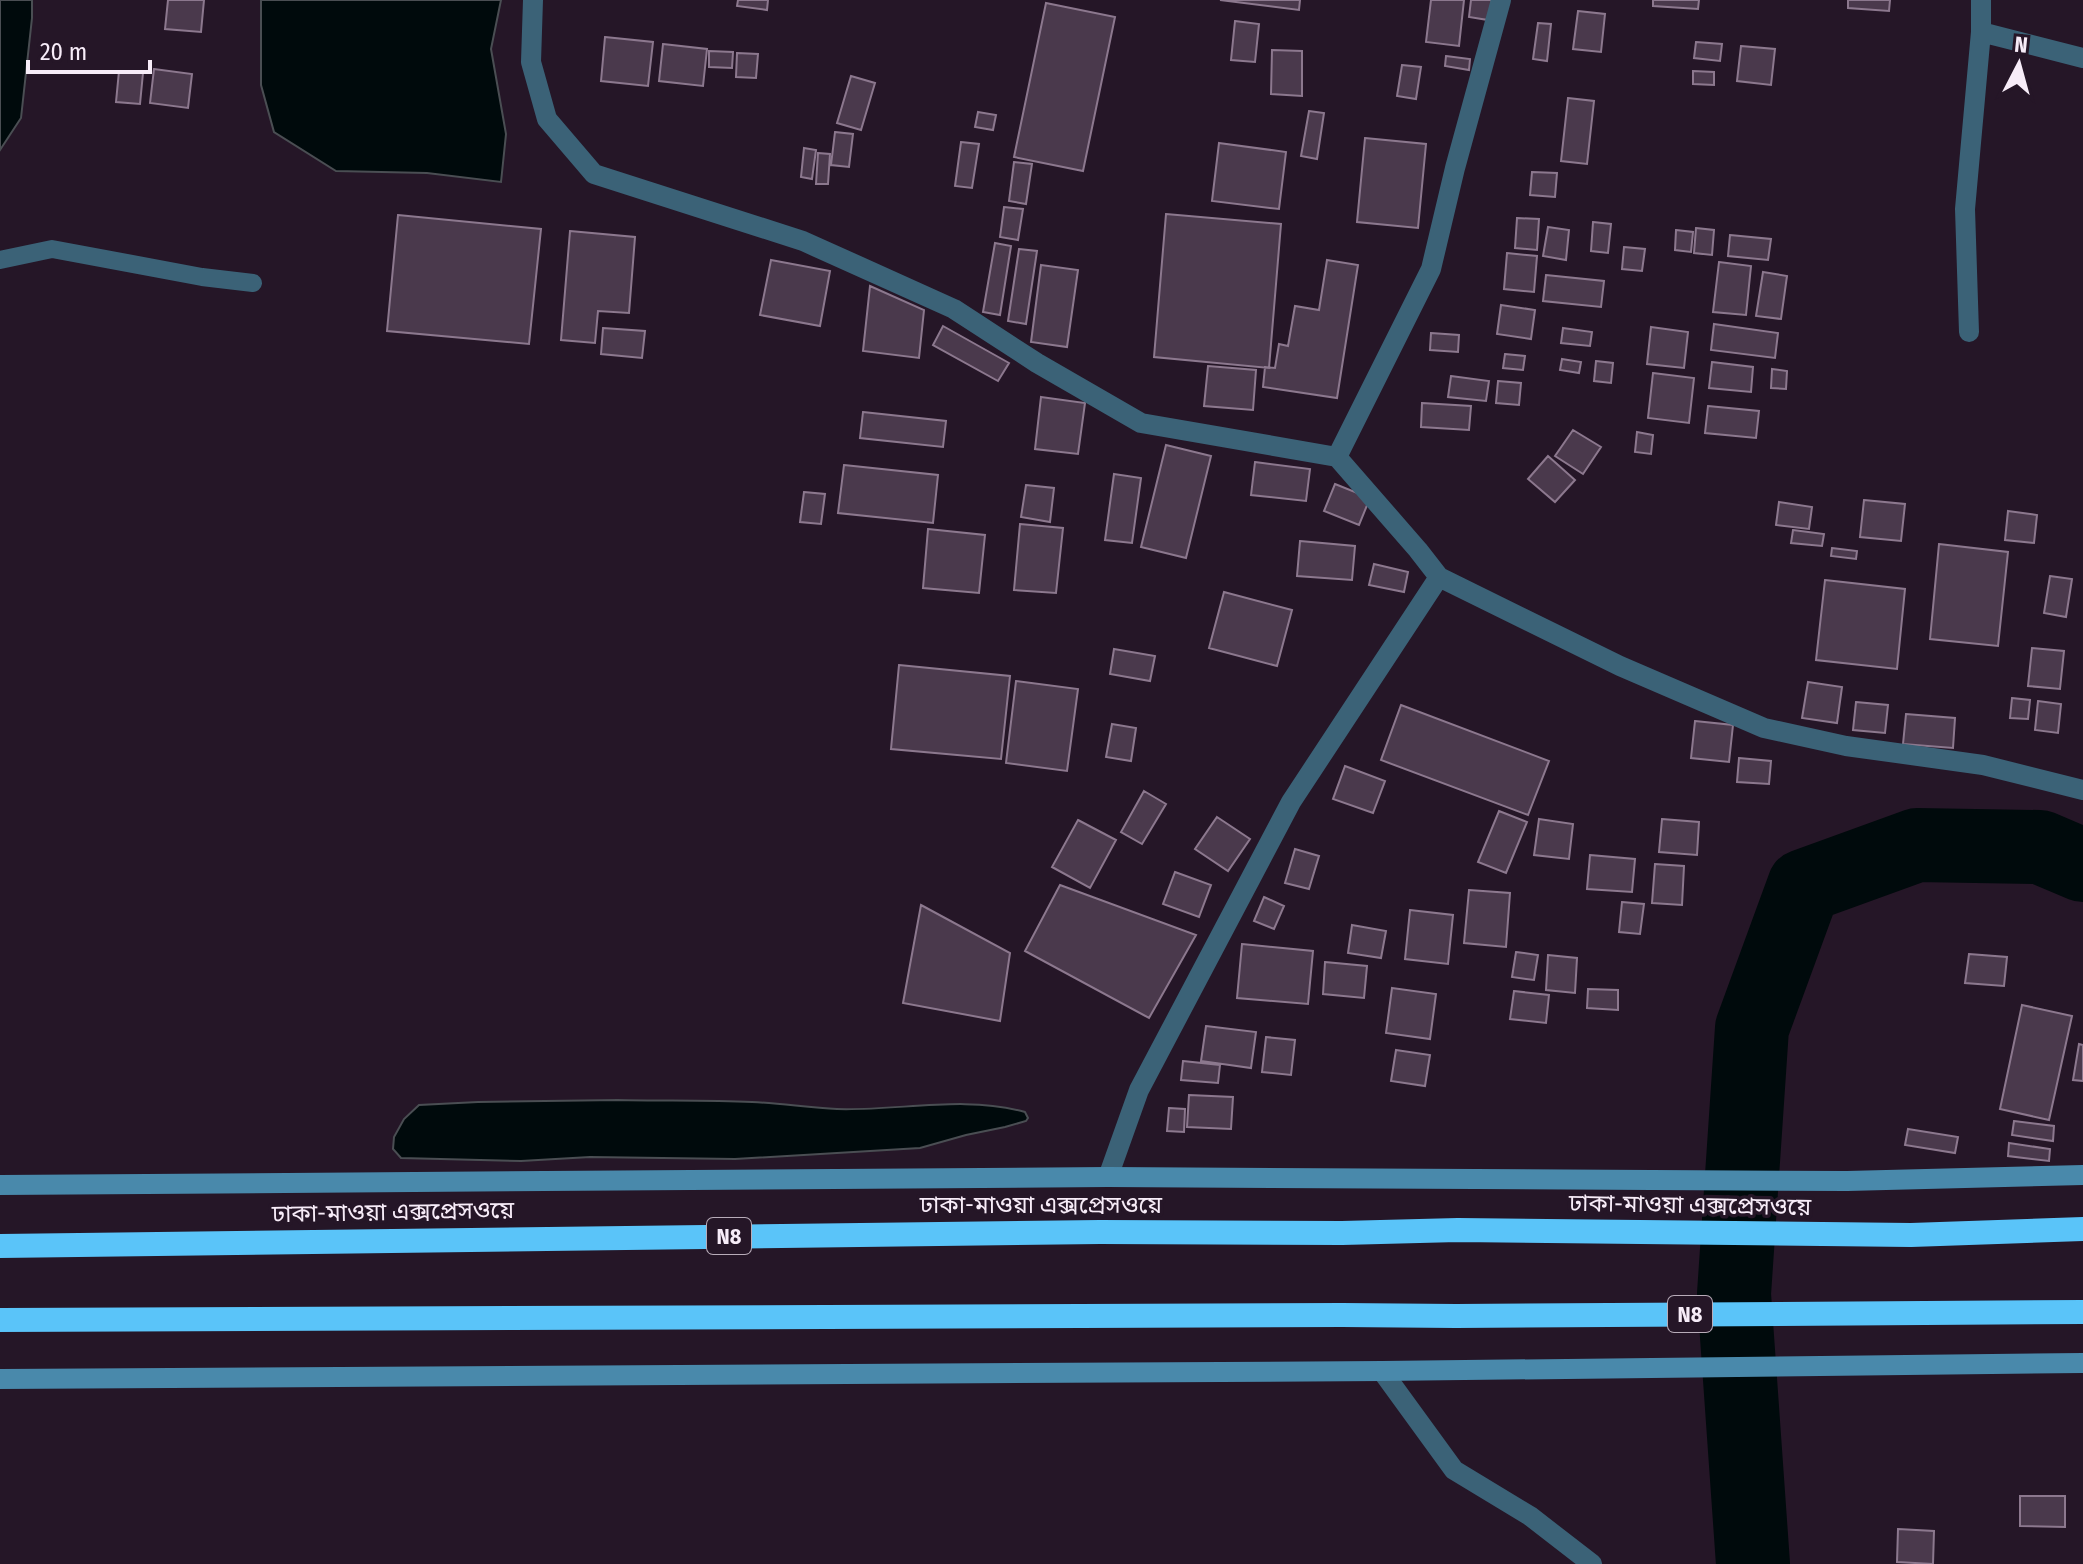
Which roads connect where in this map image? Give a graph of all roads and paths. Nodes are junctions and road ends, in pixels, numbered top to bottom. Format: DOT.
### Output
graph roads {
  1 [pos="533,0"];
  2 [pos="1501,0"];
  3 [pos="1981,0"];
  4 [pos="1981,32"];
  5 [pos="2083,58"];
  6 [pos="0,260"];
  7 [pos="253,283"];
  8 [pos="1969,332"];
  9 [pos="1337,457"];
  10 [pos="1439,577"];
  11 [pos="2083,790"];
  12 [pos="2083,1175"];
  13 [pos="1108,1177"];
  14 [pos="0,1185"];
  15 [pos="2083,1229"];
  16 [pos="0,1246"];
  17 [pos="2083,1312"];
  18 [pos="0,1320"];
  19 [pos="2083,1363"];
  20 [pos="1382,1371"];
  21 [pos="0,1379"];
  22 [pos="1592,1564"];
  1 -- 9 [label="street"];
  2 -- 9 [label="street"];
  3 -- 4 [label="street"];
  4 -- 5 [label="street"];
  4 -- 8 [label="street"];
  6 -- 7 [label="lane"];
  9 -- 10 [label="street"];
  10 -- 11 [label="street"];
  10 -- 13 [label="street"];
  12 -- 13 [label="street"];
  13 -- 14 [label="street"];
  15 -- 16 [label="highway, ঢাকা-মাওয়া এক্সপ্রেসওয়ে / N8"];
  17 -- 18 [label="highway, N8"];
  19 -- 20 [label="street"];
  20 -- 21 [label="street"];
  20 -- 22 [label="street"];
}
